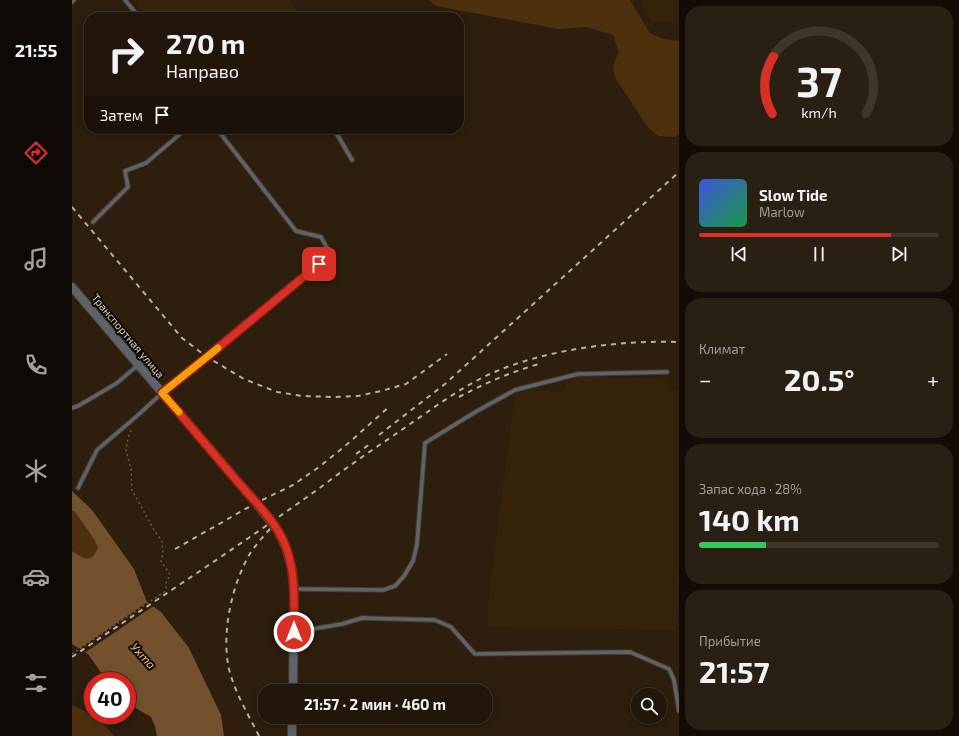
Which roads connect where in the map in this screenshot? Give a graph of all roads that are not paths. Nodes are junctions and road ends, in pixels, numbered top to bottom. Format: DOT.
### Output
graph roads {
  1 [pos="125,0"];
  2 [pos="135,12"];
  3 [pos="180,134"];
  4 [pos="221,134"];
  5 [pos="337,134"];
  6 [pos="352,160"];
  7 [pos="93,222"];
  8 [pos="72,287"];
  9 [pos="138,365"];
  10 [pos="667,372"];
  11 [pos="162,393"];
  12 [pos="72,408"];
  13 [pos="78,488"];
  14 [pos="294,589"];
  15 [pos="294,632"];
  16 [pos="293,684"];
  17 [pos="679,711"];
  18 [pos="292,724"];
  19 [pos="292,736"];
  1 -- 2 [label="lane"];
  3 -- 7 [label="lane"];
  4 -- 11 [label="lane"];
  5 -- 6 [label="lane"];
  8 -- 9 [label="street, Транспортная улица"];
  9 -- 11 [label="street, Транспортная улица"];
  9 -- 12 [label="lane"];
  10 -- 14 [label="lane"];
  11 -- 13 [label="lane"];
  11 -- 14 [label="street, Транспортная улица"];
  14 -- 15 [label="street, Транспортная улица"];
  15 -- 16 [label="street, Транспортная улица"];
  15 -- 17 [label="lane"];
  18 -- 19 [label="street"];
}
